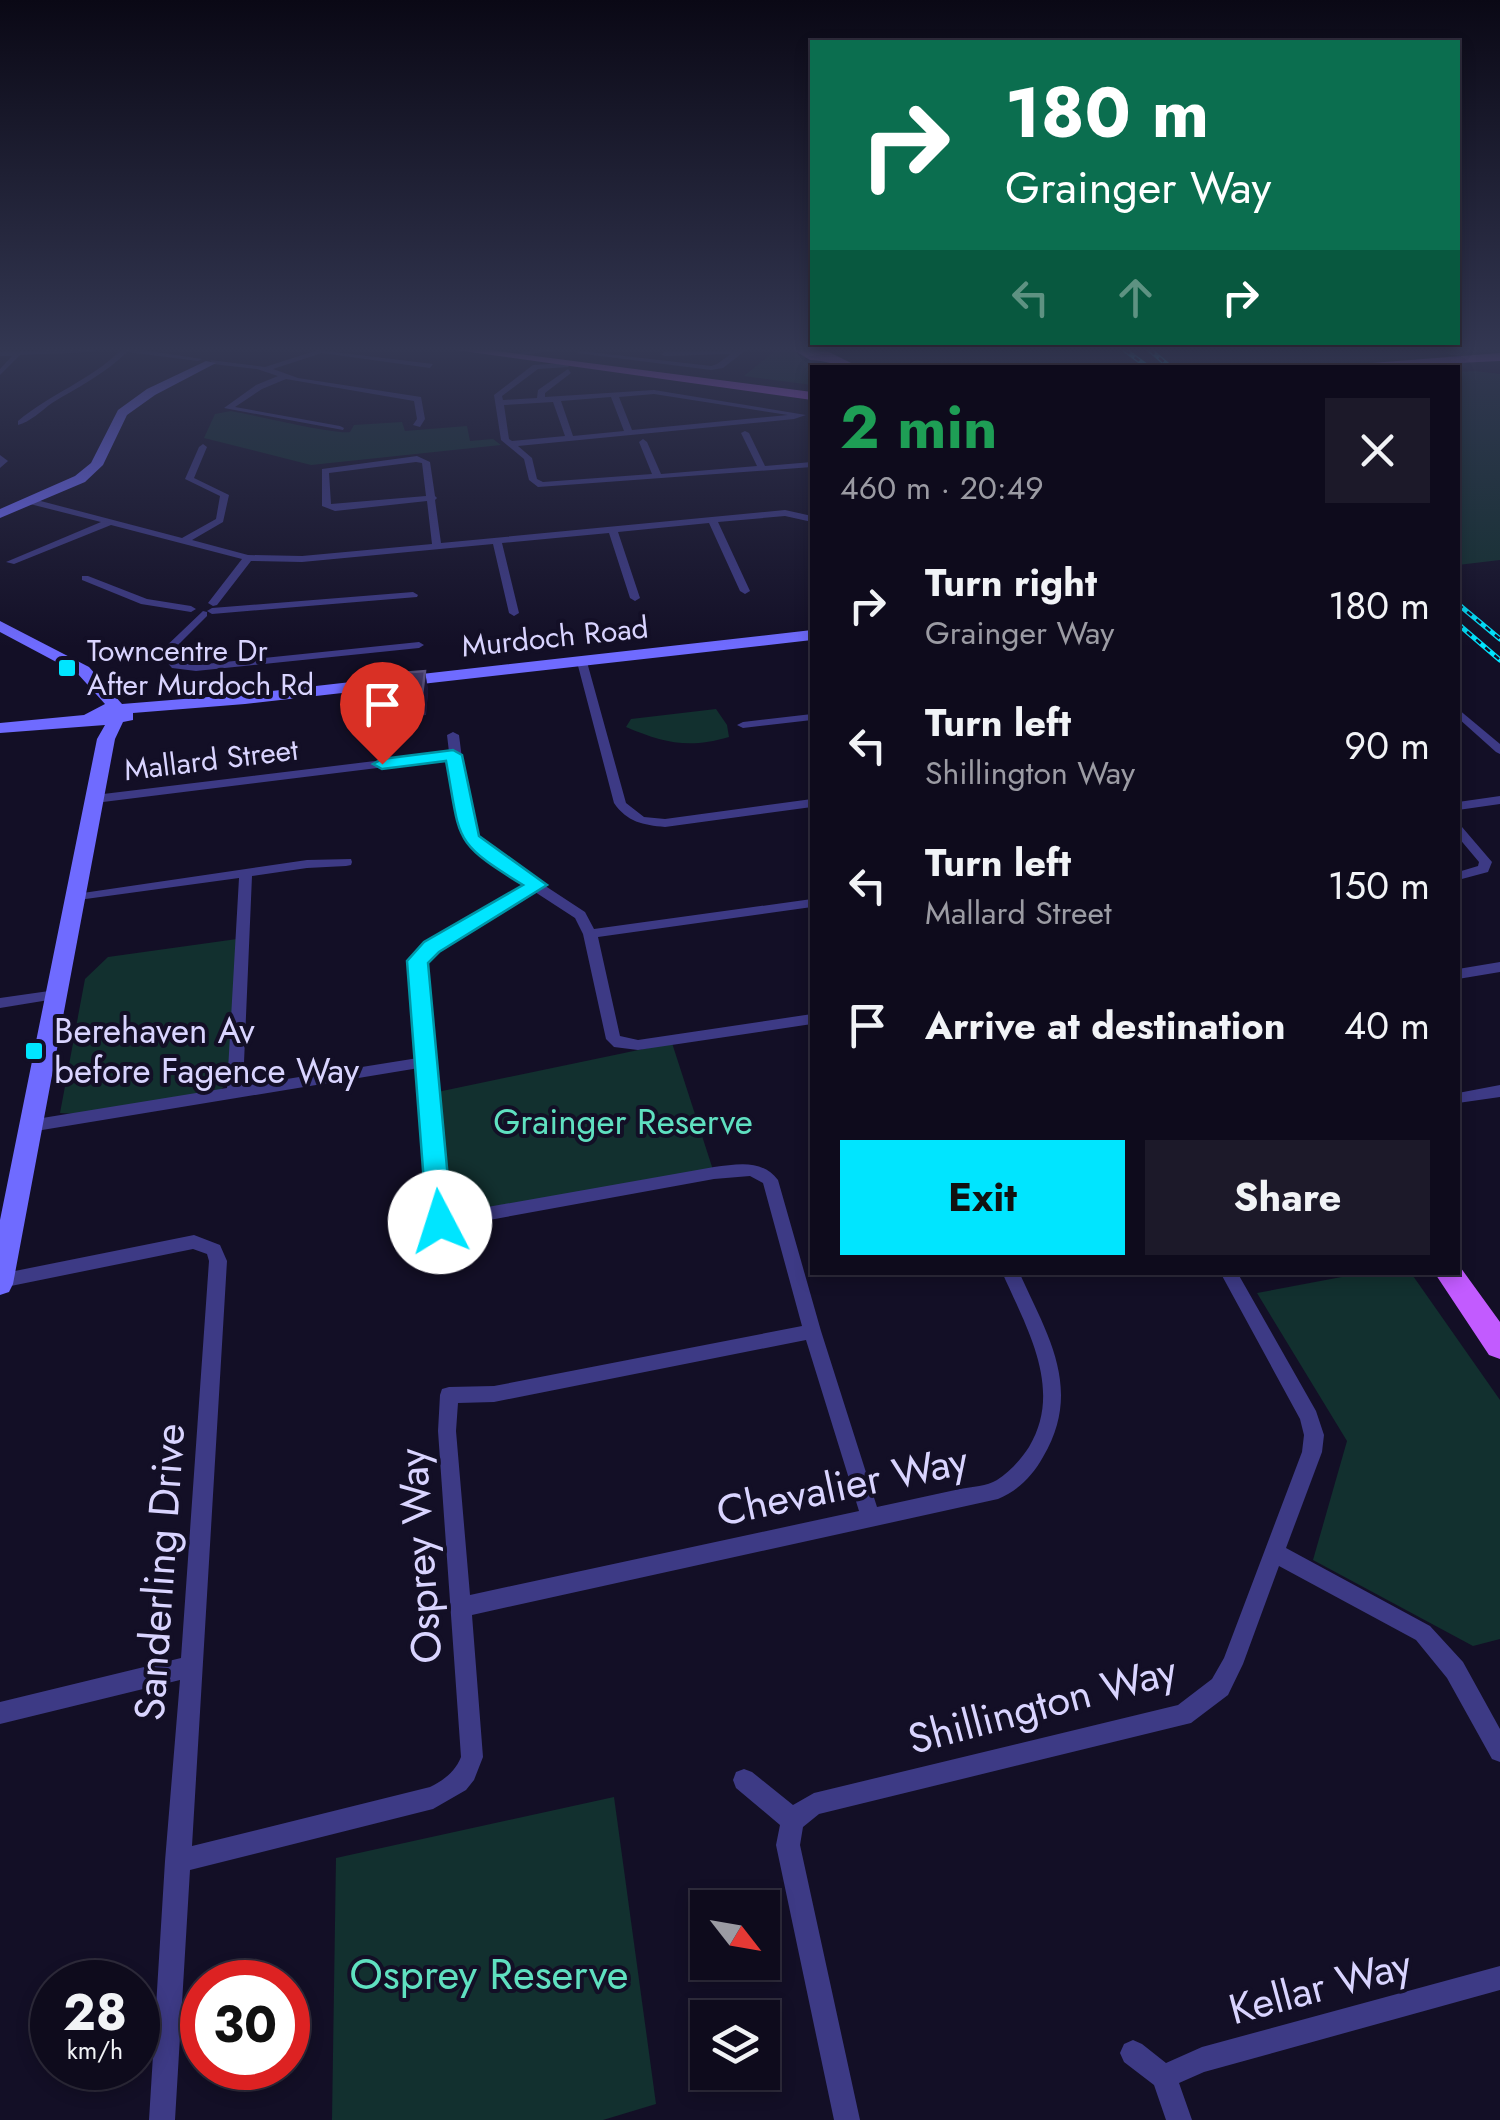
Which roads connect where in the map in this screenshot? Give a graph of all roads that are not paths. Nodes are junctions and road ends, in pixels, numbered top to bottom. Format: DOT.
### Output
graph roads {
  1 [pos="104,449"];
  2 [pos="202,449"];
  3 [pos="519,449"];
  4 [pos="645,449"];
  5 [pos="753,449"];
  6 [pos="810,466"];
  7 [pos="762,468"];
  8 [pos="658,477"];
  9 [pos="434,498"];
  10 [pos="37,500"];
  11 [pos="0,514"];
  12 [pos="810,519"];
  13 [pos="712,520"];
  14 [pos="110,522"];
  15 [pos="612,530"];
  16 [pos="497,541"];
  17 [pos="182,542"];
  18 [pos="437,546"];
  19 [pos="248,558"];
  20 [pos="11,562"];
  21 [pos="85,578"];
  22 [pos="744,591"];
  23 [pos="413,595"];
  24 [pos="635,598"];
  25 [pos="203,608"];
  26 [pos="514,613"];
  27 [pos="0,626"];
  28 [pos="810,635"];
  29 [pos="418,644"];
  30 [pos="582,662"];
  31 [pos="1460,714"];
  32 [pos="106,715"];
  33 [pos="810,717"];
  34 [pos="743,725"];
  35 [pos="0,728"];
  36 [pos="454,735"];
  37 [pos="1500,750"];
  38 [pos="453,755"];
  39 [pos="95,800"];
  40 [pos="1500,800"];
  41 [pos="810,803"];
  42 [pos="1460,806"];
  43 [pos="1460,832"];
  44 [pos="346,862"];
  45 [pos="246,874"];
  46 [pos="1460,875"];
  47 [pos="537,885"];
  48 [pos="76,898"];
  49 [pos="810,903"];
  50 [pos="590,934"];
  51 [pos="1500,967"];
  52 [pos="1460,974"];
  53 [pos="56,995"];
  54 [pos="0,1003"];
  55 [pos="810,1019"];
  56 [pos="424,1062"];
  57 [pos="236,1091"];
  58 [pos="1500,1091"];
  59 [pos="1460,1098"];
  60 [pos="30,1126"];
  61 [pos="1011,1275"];
  62 [pos="1233,1275"];
  63 [pos="1450,1275"];
  64 [pos="0,1283"];
  65 [pos="812,1331"];
  66 [pos="1500,1346"];
  67 [pos="870,1516"];
  68 [pos="1275,1554"];
  69 [pos="460,1606"];
  70 [pos="190,1667"];
  71 [pos="0,1713"];
  72 [pos="1500,1751"];
  73 [pos="744,1780"];
  74 [pos="793,1820"];
  75 [pos="177,1861"];
  76 [pos="1500,1978"];
  77 [pos="1133,2053"];
  78 [pos="1164,2076"];
  79 [pos="162,2120"];
  80 [pos="847,2120"];
  81 [pos="1179,2120"];
  1 -- 10 [label="street"];
  2 -- 17 [label="street"];
  3 -- 8 [label="street"];
  4 -- 8 [label="street"];
  5 -- 7 [label="street"];
  6 -- 7 [label="street"];
  7 -- 8 [label="street"];
  9 -- 9 [label="street"];
  9 -- 18 [label="street"];
  10 -- 11 [label="street"];
  10 -- 14 [label="street"];
  12 -- 13 [label="street"];
  13 -- 15 [label="street"];
  13 -- 22 [label="street"];
  14 -- 17 [label="street"];
  14 -- 20 [label="street"];
  15 -- 16 [label="street"];
  15 -- 24 [label="street"];
  16 -- 18 [label="street"];
  16 -- 26 [label="street"];
  17 -- 19 [label="street"];
  18 -- 19 [label="street"];
  19 -- 25 [label="street"];
  21 -- 25 [label="street"];
  23 -- 25 [label="street"];
  25 -- 29 [label="street"];
  27 -- 32 [label="street"];
  28 -- 30 [label="street, Murdoch Road"];
  30 -- 32 [label="street, Murdoch Road"];
  30 -- 41 [label="street"];
  31 -- 37 [label="street"];
  32 -- 35 [label="street, Murdoch Road"];
  32 -- 39 [label="street"];
  33 -- 34 [label="street"];
  36 -- 38 [label="street"];
  38 -- 39 [label="street, Mallard Street"];
  38 -- 47 [label="street"];
  39 -- 48 [label="street"];
  40 -- 42 [label="street"];
  43 -- 46 [label="street"];
  44 -- 45 [label="street"];
  45 -- 48 [label="street"];
  45 -- 57 [label="street"];
  47 -- 50 [label="street"];
  47 -- 56 [label="street"];
  48 -- 53 [label="street"];
  49 -- 50 [label="street"];
  50 -- 55 [label="street"];
  51 -- 52 [label="street"];
  53 -- 54 [label="street"];
  53 -- 60 [label="street"];
  56 -- 57 [label="street"];
  56 -- 65 [label="street"];
  57 -- 60 [label="street"];
  58 -- 59 [label="street"];
  60 -- 64 [label="street"];
  61 -- 67 [label="street, Chevalier Way"];
  62 -- 68 [label="street, Shillington Way"];
  63 -- 66 [label="main road"];
  64 -- 70 [label="street, Sanderling Drive"];
  65 -- 67 [label="street"];
  65 -- 69 [label="street, Osprey Way"];
  67 -- 69 [label="street, Chevalier Way"];
  68 -- 72 [label="street"];
  68 -- 74 [label="street, Shillington Way"];
  69 -- 75 [label="street, Osprey Way"];
  70 -- 71 [label="street"];
  70 -- 75 [label="street, Sanderling Drive"];
  73 -- 74 [label="street"];
  74 -- 80 [label="street"];
  75 -- 79 [label="street, Sanderling Drive"];
  76 -- 78 [label="street, Kellar Way"];
  77 -- 78 [label="street"];
  78 -- 81 [label="street"];
}
